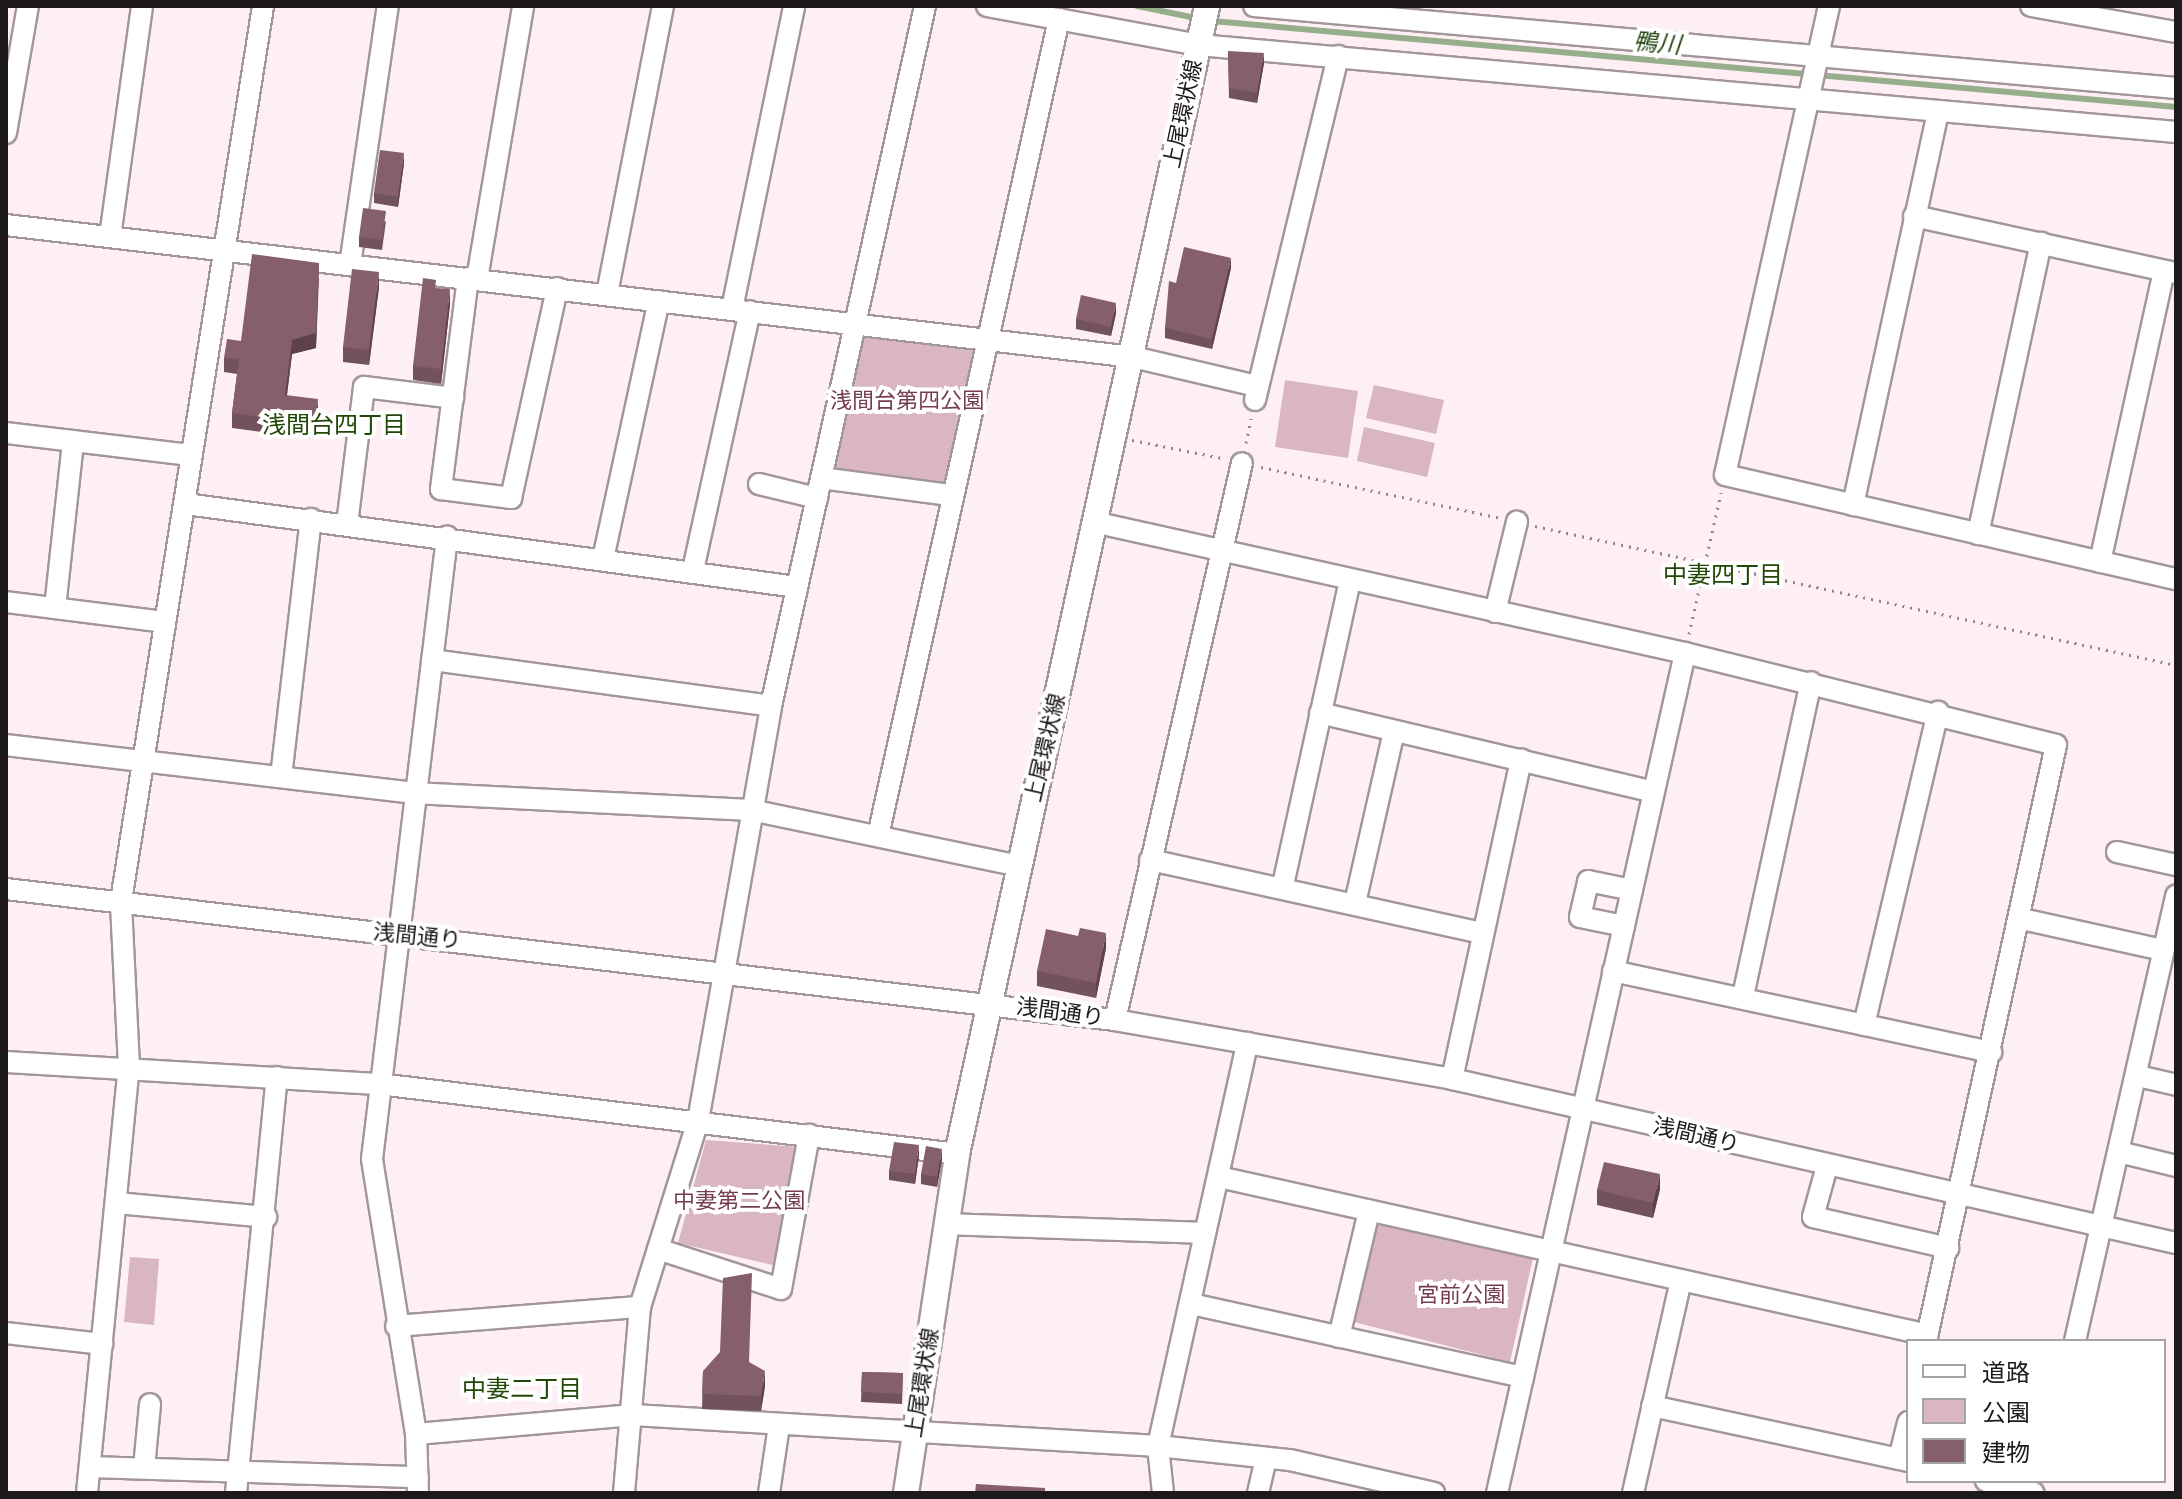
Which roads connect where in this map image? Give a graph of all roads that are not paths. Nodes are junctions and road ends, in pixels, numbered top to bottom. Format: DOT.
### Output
graph roads {
  1 [pos="28,6"];
  2 [pos="142,6"];
  3 [pos="263,6"];
  4 [pos="388,6"];
  5 [pos="523,6"];
  6 [pos="663,6"];
  7 [pos="794,6"];
  8 [pos="925,6"];
  9 [pos="987,6"];
  10 [pos="1207,6"];
  11 [pos="1254,6"];
  12 [pos="1829,6"];
  13 [pos="2031,6"];
  14 [pos="1341,10"];
  15 [pos="1059,19"];
  16 [pos="2176,32"];
  17 [pos="1199,45"];
  18 [pos="1338,56"];
  19 [pos="1817,56"];
  20 [pos="2176,88"];
  21 [pos="1809,100"];
  22 [pos="1938,112"];
  23 [pos="2176,132"];
  24 [pos="6,133"];
  25 [pos="1914,216"];
  26 [pos="6,225"];
  27 [pos="110,237"];
  28 [pos="2041,243"];
  29 [pos="225,252"];
  30 [pos="350,265"];
  31 [pos="2170,272"];
  32 [pos="472,278"];
  33 [pos="557,288"];
  34 [pos="607,294"];
  35 [pos="659,301"];
  36 [pos="741,310"];
  37 [pos="856,325"];
  38 [pos="988,342"];
  39 [pos="1133,357"];
  40 [pos="453,398"];
  41 [pos="6,433"];
  42 [pos="73,441"];
  43 [pos="191,455"];
  44 [pos="1242,463"];
  45 [pos="759,484"];
  46 [pos="819,488"];
  47 [pos="950,495"];
  48 [pos="186,504"];
  49 [pos="1853,505"];
  50 [pos="311,519"];
  51 [pos="1517,522"];
  52 [pos="1098,523"];
  53 [pos="347,524"];
  54 [pos="1978,534"];
  55 [pos="447,537"];
  56 [pos="1222,551"];
  57 [pos="603,559"];
  58 [pos="2100,562"];
  59 [pos="693,570"];
  60 [pos="2176,579"];
  61 [pos="1350,580"];
  62 [pos="797,587"];
  63 [pos="6,602"];
  64 [pos="55,608"];
  65 [pos="1495,612"];
  66 [pos="164,622"];
  67 [pos="1685,653"];
  68 [pos="432,660"];
  69 [pos="1811,682"];
  70 [pos="771,706"];
  71 [pos="1938,712"];
  72 [pos="1320,713"];
  73 [pos="1394,732"];
  74 [pos="6,745"];
  75 [pos="1521,759"];
  76 [pos="143,760"];
  77 [pos="281,777"];
  78 [pos="1651,791"];
  79 [pos="413,793"];
  80 [pos="751,810"];
  81 [pos="878,836"];
  82 [pos="2117,852"];
  83 [pos="1150,860"];
  84 [pos="2176,865"];
  85 [pos="1019,866"];
  86 [pos="1283,885"];
  87 [pos="6,889"];
  88 [pos="1632,890"];
  89 [pos="2176,895"];
  90 [pos="121,901"];
  91 [pos="1355,903"];
  92 [pos="2022,919"];
  93 [pos="1624,926"];
  94 [pos="1482,933"];
  95 [pos="398,936"];
  96 [pos="2163,950"];
  97 [pos="1613,971"];
  98 [pos="722,976"];
  99 [pos="1743,996"];
  100 [pos="989,1003"];
  101 [pos="1115,1020"];
  102 [pos="1864,1025"];
  103 [pos="1247,1043"];
  104 [pos="1991,1052"];
  105 [pos="6,1062"];
  106 [pos="129,1067"];
  107 [pos="2138,1076"];
  108 [pos="277,1077"];
  109 [pos="1452,1079"];
  110 [pos="379,1084"];
  111 [pos="2176,1085"];
  112 [pos="1583,1109"];
  113 [pos="698,1121"];
  114 [pos="809,1135"];
  115 [pos="2119,1152"];
  116 [pos="957,1154"];
  117 [pos="1827,1166"];
  118 [pos="2176,1166"];
  119 [pos="1219,1177"];
  120 [pos="1960,1195"];
  121 [pos="116,1203"];
  122 [pos="1369,1211"];
  123 [pos="266,1217"];
  124 [pos="947,1224"];
  125 [pos="2100,1226"];
  126 [pos="1204,1233"];
  127 [pos="2176,1243"];
  128 [pos="1948,1248"];
  129 [pos="658,1249"];
  130 [pos="1551,1251"];
  131 [pos="1681,1280"];
  132 [pos="1191,1304"];
  133 [pos="640,1307"];
  134 [pos="396,1326"];
  135 [pos="6,1333"];
  136 [pos="1339,1337"];
  137 [pos="1927,1338"];
  138 [pos="2075,1339"];
  139 [pos="102,1344"];
  140 [pos="1523,1377"];
  141 [pos="150,1404"];
  142 [pos="1652,1406"];
  143 [pos="633,1415"];
  144 [pos="779,1425"];
  145 [pos="416,1434"];
  146 [pos="915,1435"];
  147 [pos="1158,1446"];
  148 [pos="1266,1458"];
  149 [pos="1904,1460"];
  150 [pos="91,1467"];
  151 [pos="144,1468"];
  152 [pos="238,1470"];
  153 [pos="1994,1483"];
  154 [pos="418,1485"];
  155 [pos="87,1493"];
  156 [pos="236,1493"];
  157 [pos="624,1493"];
  158 [pos="769,1493"];
  159 [pos="906,1493"];
  160 [pos="1163,1493"];
  161 [pos="1258,1493"];
  162 [pos="1434,1493"];
  163 [pos="1497,1493"];
  164 [pos="1633,1493"];
  165 [pos="2034,1493"];
  1 -- 24 [label="street"];
  2 -- 27 [label="street"];
  3 -- 29 [label="street"];
  4 -- 30 [label="street"];
  5 -- 32 [label="street"];
  6 -- 34 [label="street"];
  7 -- 36 [label="street"];
  8 -- 37 [label="street"];
  9 -- 15 [label="street"];
  10 -- 17 [label="main road, 上尾環状線"];
  11 -- 14 [label="street"];
  12 -- 19 [label="street"];
  13 -- 16 [label="street"];
  14 -- 19 [label="street"];
  15 -- 17 [label="street"];
  15 -- 38 [label="street"];
  17 -- 18 [label="street"];
  17 -- 39 [label="main road, 上尾環状線"];
  18 -- 21 [label="street"];
  18 -- 39 [label="street"];
  19 -- 20 [label="street"];
  19 -- 21 [label="street"];
  21 -- 22 [label="street"];
  21 -- 49 [label="street"];
  22 -- 23 [label="street"];
  22 -- 25 [label="street"];
  25 -- 28 [label="street"];
  25 -- 49 [label="street"];
  26 -- 27 [label="street"];
  27 -- 29 [label="street"];
  28 -- 31 [label="street"];
  28 -- 54 [label="street"];
  29 -- 30 [label="street"];
  29 -- 43 [label="street"];
  30 -- 32 [label="street"];
  31 -- 58 [label="street"];
  32 -- 33 [label="street"];
  32 -- 40 [label="street"];
  33 -- 34 [label="street"];
  33 -- 40 [label="street"];
  34 -- 35 [label="street"];
  35 -- 36 [label="street"];
  35 -- 57 [label="street"];
  36 -- 37 [label="street"];
  36 -- 59 [label="street"];
  37 -- 38 [label="street"];
  37 -- 46 [label="street"];
  38 -- 39 [label="street"];
  38 -- 47 [label="street"];
  39 -- 52 [label="main road, 上尾環状線"];
  40 -- 53 [label="street"];
  41 -- 42 [label="street"];
  42 -- 43 [label="street"];
  42 -- 64 [label="street"];
  43 -- 48 [label="street"];
  44 -- 56 [label="street"];
  45 -- 46 [label="street"];
  46 -- 47 [label="street"];
  46 -- 62 [label="street"];
  47 -- 81 [label="street"];
  48 -- 50 [label="street"];
  48 -- 66 [label="street"];
  49 -- 54 [label="street"];
  50 -- 53 [label="street"];
  50 -- 77 [label="street"];
  51 -- 65 [label="street"];
  52 -- 56 [label="street"];
  52 -- 85 [label="main road, 上尾環状線"];
  53 -- 55 [label="street"];
  54 -- 58 [label="street"];
  55 -- 57 [label="street"];
  55 -- 68 [label="street"];
  56 -- 61 [label="street"];
  56 -- 83 [label="street"];
  57 -- 59 [label="street"];
  58 -- 60 [label="street"];
  59 -- 62 [label="street"];
  61 -- 65 [label="street"];
  61 -- 72 [label="street"];
  62 -- 70 [label="street"];
  63 -- 64 [label="street"];
  64 -- 66 [label="street"];
  65 -- 67 [label="street"];
  66 -- 76 [label="street"];
  67 -- 69 [label="street"];
  67 -- 78 [label="street"];
  68 -- 70 [label="street"];
  68 -- 79 [label="street"];
  69 -- 71 [label="street"];
  69 -- 99 [label="street"];
  70 -- 80 [label="street"];
  71 -- 92 [label="street"];
  71 -- 102 [label="street"];
  72 -- 73 [label="street"];
  72 -- 86 [label="street"];
  73 -- 75 [label="street"];
  73 -- 91 [label="street"];
  74 -- 76 [label="street"];
  75 -- 78 [label="street"];
  75 -- 94 [label="street"];
  76 -- 77 [label="street"];
  76 -- 90 [label="street"];
  77 -- 79 [label="street"];
  78 -- 88 [label="street"];
  79 -- 80 [label="street"];
  79 -- 95 [label="street"];
  80 -- 81 [label="street"];
  80 -- 98 [label="street"];
  81 -- 85 [label="street"];
  82 -- 84 [label="street"];
  83 -- 86 [label="street"];
  83 -- 101 [label="street"];
  85 -- 100 [label="main road, 上尾環状線"];
  86 -- 91 [label="street"];
  87 -- 90 [label="street, 浅間通り"];
  88 -- 93 [label="street"];
  88 -- 93 [label="street"];
  89 -- 96 [label="street"];
  90 -- 95 [label="street, 浅間通り"];
  90 -- 106 [label="street"];
  91 -- 94 [label="street"];
  92 -- 96 [label="street"];
  92 -- 104 [label="street"];
  93 -- 97 [label="street"];
  94 -- 109 [label="street"];
  95 -- 98 [label="street, 浅間通り"];
  95 -- 110 [label="street"];
  96 -- 107 [label="street"];
  97 -- 99 [label="street"];
  97 -- 112 [label="street"];
  98 -- 100 [label="street, 浅間通り"];
  98 -- 113 [label="street"];
  99 -- 102 [label="street"];
  100 -- 101 [label="street, 浅間通り"];
  100 -- 116 [label="main road, 上尾環状線"];
  101 -- 103 [label="street, 浅間通り"];
  102 -- 104 [label="street"];
  103 -- 109 [label="street, 浅間通り"];
  103 -- 119 [label="street"];
  104 -- 120 [label="street"];
  105 -- 106 [label="street"];
  106 -- 108 [label="street"];
  106 -- 121 [label="street"];
  107 -- 111 [label="street"];
  107 -- 115 [label="street"];
  108 -- 110 [label="street"];
  108 -- 123 [label="street"];
  109 -- 112 [label="street, 浅間通り"];
  110 -- 113 [label="street"];
  110 -- 134 [label="street"];
  112 -- 117 [label="street, 浅間通り"];
  112 -- 130 [label="street"];
  113 -- 114 [label="street"];
  113 -- 129 [label="street"];
  114 -- 116 [label="street"];
  114 -- 129 [label="street"];
  115 -- 118 [label="street"];
  115 -- 125 [label="street"];
  116 -- 124 [label="main road, 上尾環状線"];
  117 -- 120 [label="street, 浅間通り"];
  117 -- 128 [label="street"];
  119 -- 122 [label="street"];
  119 -- 126 [label="street"];
  120 -- 125 [label="street, 浅間通り"];
  120 -- 128 [label="street"];
  121 -- 123 [label="street"];
  121 -- 139 [label="street"];
  122 -- 130 [label="street"];
  122 -- 136 [label="street"];
  123 -- 152 [label="street"];
  124 -- 126 [label="street"];
  124 -- 146 [label="main road, 上尾環状線"];
  125 -- 127 [label="street, 浅間通り"];
  125 -- 138 [label="street"];
  126 -- 132 [label="street"];
  128 -- 137 [label="street"];
  129 -- 133 [label="street"];
  130 -- 131 [label="street"];
  130 -- 140 [label="street"];
  131 -- 137 [label="street"];
  131 -- 142 [label="street"];
  132 -- 136 [label="street"];
  132 -- 147 [label="street"];
  133 -- 134 [label="street"];
  133 -- 143 [label="street"];
  134 -- 145 [label="street"];
  135 -- 139 [label="street"];
  136 -- 140 [label="street"];
  139 -- 150 [label="street"];
  140 -- 163 [label="street"];
  141 -- 151 [label="street"];
  142 -- 149 [label="street"];
  142 -- 164 [label="street"];
  143 -- 144 [label="street"];
  143 -- 145 [label="street"];
  143 -- 157 [label="street"];
  144 -- 146 [label="street"];
  144 -- 158 [label="street"];
  145 -- 154 [label="street"];
  146 -- 147 [label="street"];
  146 -- 159 [label="main road, 上尾環状線"];
  147 -- 148 [label="street"];
  147 -- 160 [label="street"];
  148 -- 161 [label="street"];
  148 -- 162 [label="street"];
  150 -- 151 [label="street"];
  150 -- 155 [label="street"];
  151 -- 152 [label="street"];
  152 -- 154 [label="street"];
  152 -- 156 [label="street"];
  153 -- 165 [label="street"];
}
